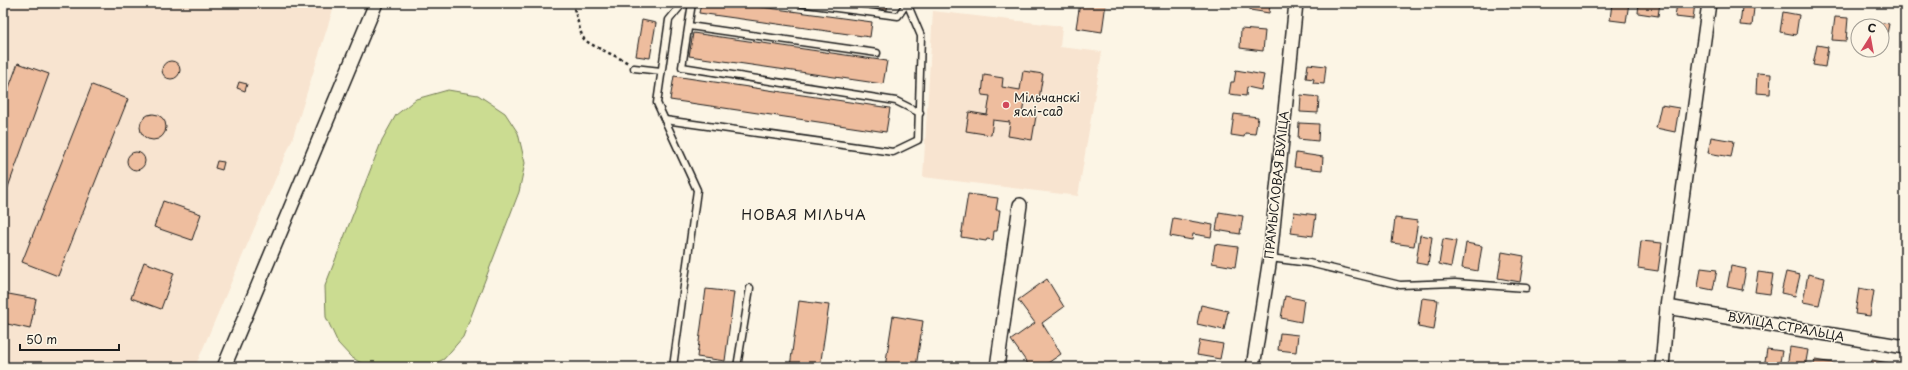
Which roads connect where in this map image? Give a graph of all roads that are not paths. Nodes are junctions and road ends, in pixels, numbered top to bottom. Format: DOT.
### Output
graph roads {
  1 [pos="376,3"];
  2 [pos="683,3"];
  3 [pos="692,3"];
  4 [pos="798,3"];
  5 [pos="907,3"];
  6 [pos="1296,3"];
  7 [pos="1709,3"];
  8 [pos="689,26"];
  9 [pos="878,53"];
  10 [pos="634,68"];
  11 [pos="661,71"];
  12 [pos="920,113"];
  13 [pos="665,120"];
  14 [pos="1020,204"];
  15 [pos="1270,258"];
  16 [pos="750,288"];
  17 [pos="1526,288"];
  18 [pos="1667,307"];
  19 [pos="1905,347"];
  20 [pos="224,367"];
  21 [pos="673,367"];
  22 [pos="737,367"];
  23 [pos="997,367"];
  24 [pos="1253,367"];
  25 [pos="1662,367"];
  1 -- 20 [label="street"];
  2 -- 11 [label="lane"];
  3 -- 8 [label="lane"];
  4 -- 5 [label="lane"];
  5 -- 12 [label="lane"];
  6 -- 15 [label="street, ПРАМЫСЛОВАЯ ВУЛІЦА"];
  7 -- 18 [label="street"];
  8 -- 9 [label="lane"];
  8 -- 12 [label="lane"];
  10 -- 11 [label="lane"];
  11 -- 13 [label="lane"];
  12 -- 13 [label="lane"];
  13 -- 21 [label="lane"];
  14 -- 23 [label="street"];
  15 -- 17 [label="lane"];
  15 -- 24 [label="street, ПРАМЫСЛОВАЯ ВУЛІЦА"];
  16 -- 22 [label="lane"];
  18 -- 19 [label="street, ВУЛІЦА СТРАЛЬЦА"];
  18 -- 25 [label="street"];
}
